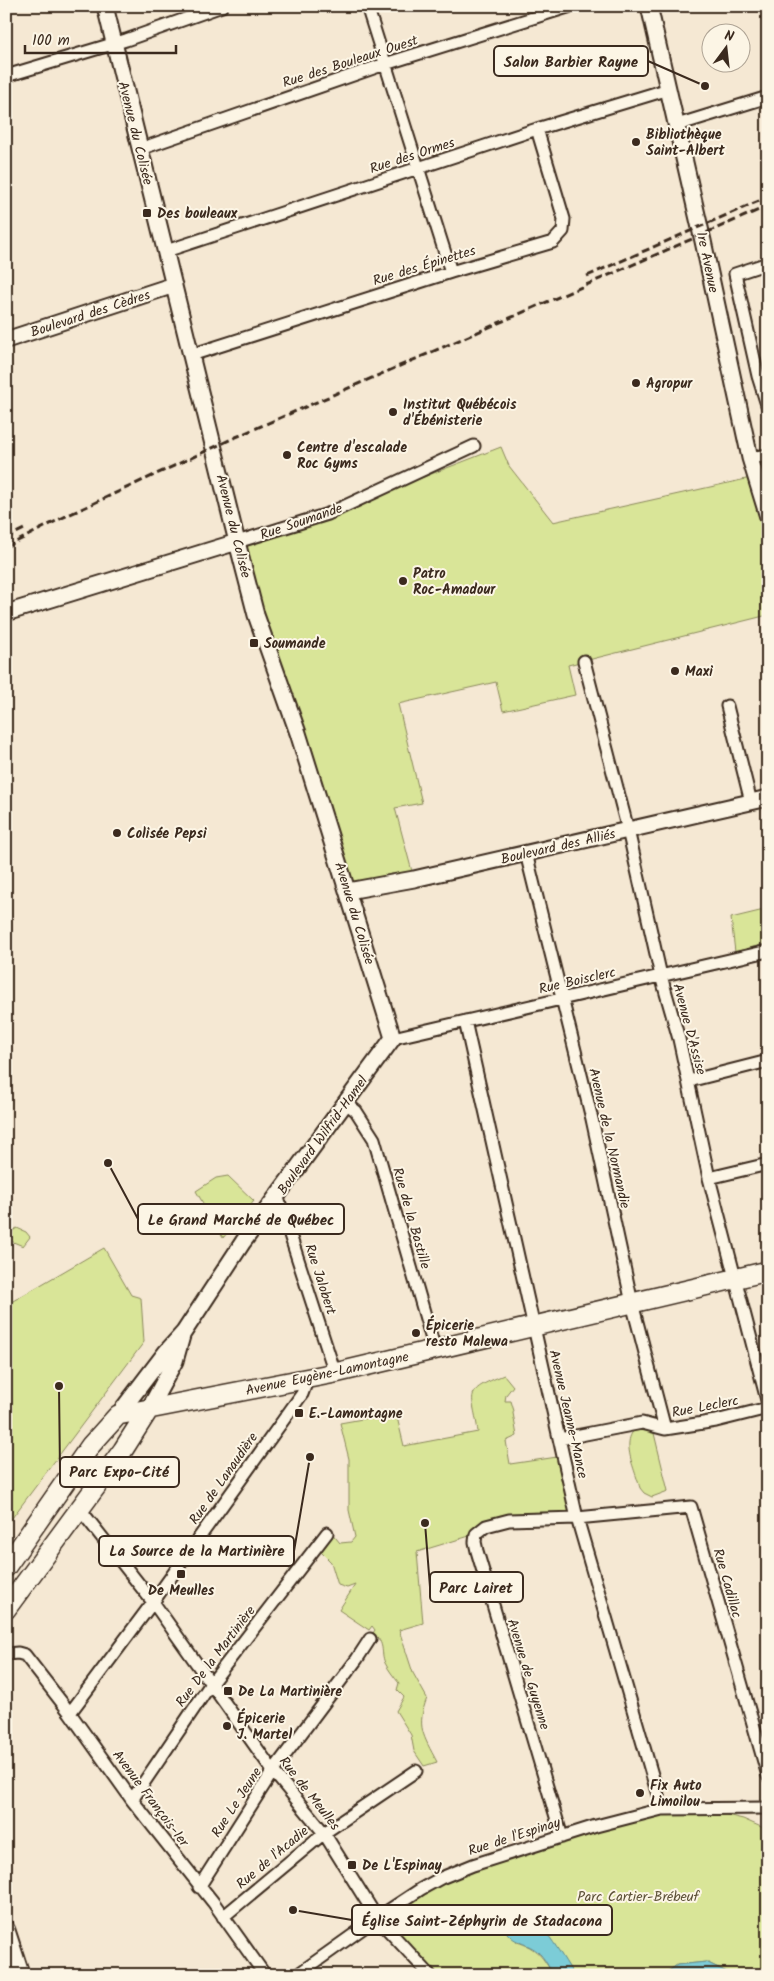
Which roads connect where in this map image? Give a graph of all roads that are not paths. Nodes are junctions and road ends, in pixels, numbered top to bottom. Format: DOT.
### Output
graph roads {
  1 [pos="105,6"];
  2 [pos="222,6"];
  3 [pos="367,6"];
  4 [pos="571,6"];
  5 [pos="649,6"];
  6 [pos="114,44"];
  7 [pos="385,64"];
  8 [pos="6,76"];
  9 [pos="669,88"];
  10 [pos="768,97"];
  11 [pos="676,124"];
  12 [pos="537,129"];
  13 [pos="140,149"];
  14 [pos="418,169"];
  15 [pos="166,251"];
  16 [pos="768,263"];
  17 [pos="451,272"];
  18 [pos="174,285"];
  19 [pos="6,340"];
  20 [pos="191,355"];
  21 [pos="763,374"];
  22 [pos="768,408"];
  23 [pos="474,446"];
  24 [pos="768,455"];
  25 [pos="750,458"];
  26 [pos="768,517"];
  27 [pos="237,542"];
  28 [pos="6,613"];
  29 [pos="584,661"];
  30 [pos="727,706"];
  31 [pos="768,798"];
  32 [pos="751,802"];
  33 [pos="628,830"];
  34 [pos="526,853"];
  35 [pos="348,891"];
  36 [pos="768,951"];
  37 [pos="661,976"];
  38 [pos="560,999"];
  39 [pos="465,1021"];
  40 [pos="393,1038"];
  41 [pos="768,1061"];
  42 [pos="689,1081"];
  43 [pos="346,1103"];
  44 [pos="768,1164"];
  45 [pos="709,1178"];
  46 [pos="277,1195"];
  47 [pos="768,1271"];
  48 [pos="735,1279"];
  49 [pos="632,1303"];
  50 [pos="533,1326"];
  51 [pos="184,1332"];
  52 [pos="435,1350"];
  53 [pos="335,1373"];
  54 [pos="306,1378"];
  55 [pos="768,1404"];
  56 [pos="768,1408"];
  57 [pos="148,1409"];
  58 [pos="118,1415"];
  59 [pos="665,1429"];
  60 [pos="560,1439"];
  61 [pos="79,1508"];
  62 [pos="577,1518"];
  63 [pos="327,1533"];
  64 [pos="6,1567"];
  65 [pos="153,1602"];
  66 [pos="6,1609"];
  67 [pos="370,1639"];
  68 [pos="6,1654"];
  69 [pos="210,1685"];
  70 [pos="70,1713"];
  71 [pos="274,1771"];
  72 [pos="416,1771"];
  73 [pos="768,1776"];
  74 [pos="132,1800"];
  75 [pos="768,1808"];
  76 [pos="662,1809"];
  77 [pos="324,1834"];
  78 [pos="562,1836"];
  79 [pos="199,1886"];
  80 [pos="223,1917"];
  81 [pos="377,1918"];
  82 [pos="6,1929"];
  83 [pos="21,1975"];
  84 [pos="265,1975"];
  85 [pos="297,1975"];
  86 [pos="430,1975"];
  1 -- 6 [label="street, Avenue du Colisée"];
  2 -- 6 [label="street"];
  3 -- 7 [label="street"];
  4 -- 7 [label="street, Rue des Bouleaux Ouest"];
  5 -- 9 [label="street, 1re Avenue"];
  6 -- 8 [label="street"];
  6 -- 13 [label="street, Avenue du Colisée"];
  7 -- 13 [label="street, Rue des Bouleaux Ouest"];
  7 -- 14 [label="street"];
  9 -- 11 [label="street, 1re Avenue"];
  9 -- 12 [label="street, Rue des Ormes"];
  10 -- 11 [label="street"];
  11 -- 25 [label="street, 1re Avenue"];
  12 -- 14 [label="street, Rue des Ormes"];
  12 -- 17 [label="street, Rue des Épinettes"];
  13 -- 15 [label="street, Avenue du Colisée"];
  14 -- 15 [label="street, Rue des Ormes"];
  14 -- 17 [label="street"];
  15 -- 18 [label="street, Avenue du Colisée"];
  16 -- 21 [label="street, 1re Avenue"];
  17 -- 20 [label="street, Rue des Épinettes"];
  18 -- 19 [label="street, Boulevard des Cèdres"];
  18 -- 20 [label="street, Avenue du Colisée"];
  20 -- 27 [label="street, Avenue du Colisée"];
  21 -- 22 [label="street, 1re Avenue"];
  23 -- 27 [label="street, Rue Soumande"];
  24 -- 25 [label="street"];
  25 -- 26 [label="street, 1re Avenue"];
  27 -- 28 [label="street, Rue Soumande"];
  27 -- 35 [label="street, Avenue du Colisée"];
  29 -- 33 [label="street, Avenue D'Assise"];
  30 -- 32 [label="street"];
  31 -- 32 [label="street, Boulevard des Alliés"];
  32 -- 33 [label="street, Boulevard des Alliés"];
  33 -- 34 [label="street, Boulevard des Alliés"];
  33 -- 37 [label="street, Avenue D'Assise"];
  34 -- 35 [label="street, Boulevard des Alliés"];
  34 -- 38 [label="street, Avenue de la Normandie"];
  35 -- 40 [label="street, Avenue du Colisée"];
  36 -- 37 [label="street, Rue Boisclerc"];
  37 -- 38 [label="street, Rue Boisclerc"];
  37 -- 42 [label="street, Avenue D'Assise"];
  38 -- 39 [label="street, Rue Boisclerc"];
  38 -- 49 [label="street, Avenue de la Normandie"];
  39 -- 40 [label="street, Rue Boisclerc"];
  39 -- 50 [label="street, Avenue Jeanne-Mance"];
  40 -- 43 [label="street, Boulevard Wilfrid-Hamel"];
  41 -- 42 [label="street"];
  42 -- 45 [label="street, Avenue D'Assise"];
  43 -- 46 [label="street, Boulevard Wilfrid-Hamel"];
  43 -- 52 [label="street, Rue de la Bastille"];
  44 -- 45 [label="street"];
  45 -- 48 [label="street, Avenue D'Assise"];
  46 -- 51 [label="street, Boulevard Wilfrid-Hamel"];
  46 -- 53 [label="street, Rue Jalobert"];
  47 -- 48 [label="main road, Avenue Eugène-Lamontagne"];
  48 -- 49 [label="main road, Avenue Eugène-Lamontagne"];
  48 -- 55 [label="street, Avenue D'Assise"];
  49 -- 50 [label="main road, Avenue Eugène-Lamontagne"];
  49 -- 59 [label="street, Avenue de la Normandie"];
  50 -- 52 [label="main road, Avenue Eugène-Lamontagne"];
  50 -- 60 [label="street, Avenue Jeanne-Mance"];
  51 -- 57 [label="street, Boulevard Wilfrid-Hamel"];
  51 -- 58 [label="street, Boulevard Wilfrid-Hamel"];
  52 -- 53 [label="main road, Avenue Eugène-Lamontagne"];
  53 -- 54 [label="main road, Avenue Eugène-Lamontagne"];
  54 -- 57 [label="main road, Avenue Eugène-Lamontagne"];
  54 -- 65 [label="street, Rue de Lanaudière"];
  56 -- 59 [label="street, Rue Leclerc"];
  57 -- 58 [label="main road, Avenue Eugène-Lamontagne"];
  57 -- 61 [label="main road, Boulevard Wilfrid-Hamel"];
  58 -- 64 [label="main road, Boulevard Wilfrid-Hamel"];
  59 -- 60 [label="street, Rue Leclerc"];
  60 -- 62 [label="street, Avenue Jeanne-Mance"];
  61 -- 65 [label="street, Rue de Meulles"];
  61 -- 66 [label="main road, Boulevard Wilfrid-Hamel"];
  62 -- 73 [label="street, Rue Cadillac"];
  62 -- 76 [label="street, Avenue Jeanne-Mance"];
  62 -- 78 [label="street, Avenue de Guyenne"];
  63 -- 69 [label="street, Rue De la Martinière"];
  65 -- 69 [label="street, Rue de Meulles"];
  65 -- 70 [label="street, Rue de Lanaudière"];
  67 -- 71 [label="street, Rue Le Jeune"];
  68 -- 70 [label="street, Avenue François-1er"];
  69 -- 71 [label="street, Rue de Meulles"];
  69 -- 74 [label="street, Rue De la Martinière"];
  70 -- 74 [label="street, Avenue François-1er"];
  71 -- 77 [label="street, Rue de Meulles"];
  71 -- 79 [label="street, Rue Le Jeune"];
  72 -- 77 [label="street, Rue de l'Acadie"];
  74 -- 79 [label="street, Avenue François-1er"];
  75 -- 76 [label="street, Rue de l'Espinay"];
  76 -- 78 [label="street, Rue de l'Espinay"];
  77 -- 80 [label="street, Rue de l'Acadie"];
  77 -- 81 [label="street, Rue de Meulles"];
  78 -- 81 [label="street, Rue de l'Espinay"];
  79 -- 80 [label="street, Avenue François-1er"];
  80 -- 84 [label="street, Avenue François-1er"];
  81 -- 85 [label="street, Rue de l'Espinay"];
  81 -- 86 [label="street, Rue de Meulles"];
  82 -- 83 [label="main road"];
}
